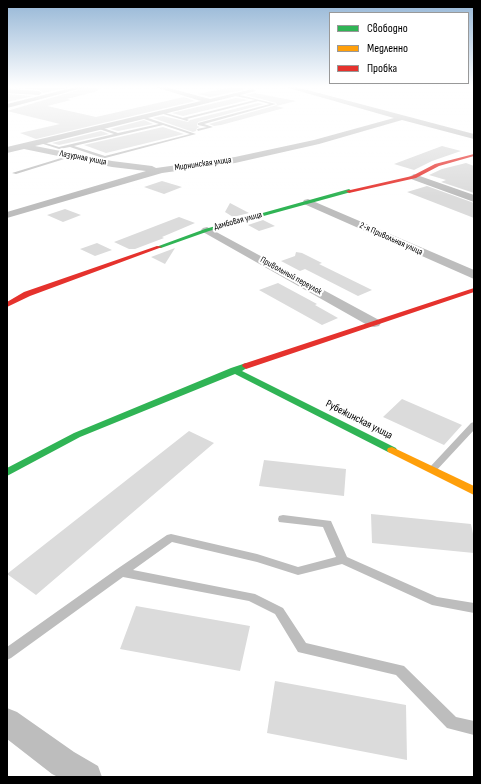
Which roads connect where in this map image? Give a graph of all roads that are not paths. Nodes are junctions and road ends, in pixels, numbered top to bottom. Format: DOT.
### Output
graph roads {
  1 [pos="120,124"];
  2 [pos="163,124"];
  3 [pos="199,124"];
  4 [pos="381,124"];
  5 [pos="422,124"];
  6 [pos="100,128"];
  7 [pos="198,130"];
  8 [pos="118,134"];
  9 [pos="474,137"];
  10 [pos="7,142"];
  11 [pos="40,142"];
  12 [pos="22,146"];
  13 [pos="71,146"];
  14 [pos="7,150"];
  15 [pos="474,155"];
  16 [pos="72,156"];
  17 [pos="107,157"];
  18 [pos="94,160"];
  19 [pos="160,170"];
  20 [pos="14,173"];
  21 [pos="414,177"];
  22 [pos="474,199"];
  23 [pos="308,202"];
  24 [pos="7,215"];
  25 [pos="207,230"];
  26 [pos="474,275"];
  27 [pos="474,290"];
  28 [pos="7,305"];
  29 [pos="374,323"];
  30 [pos="234,370"];
  31 [pos="474,425"];
  32 [pos="432,470"];
  33 [pos="7,472"];
  34 [pos="474,491"];
  35 [pos="283,519"];
  36 [pos="343,560"];
  37 [pos="121,572"];
  38 [pos="474,608"];
  39 [pos="7,654"];
  40 [pos="7,722"];
  41 [pos="474,728"];
  42 [pos="87,777"];
  1 -- 6 [label="street"];
  2 -- 8 [label="lane"];
  2 -- 17 [label="lane"];
  3 -- 7 [label="lane"];
  4 -- 19 [label="street, Мирнинская улица"];
  5 -- 9 [label="street"];
  6 -- 8 [label="lane"];
  6 -- 11 [label="street"];
  8 -- 13 [label="lane"];
  10 -- 12 [label="street, Лазурная улица"];
  11 -- 12 [label="street"];
  11 -- 13 [label="lane"];
  12 -- 14 [label="street"];
  12 -- 16 [label="street, Лазурная улица"];
  13 -- 17 [label="lane"];
  15 -- 21 [label="street, Дамбовая улица"];
  16 -- 18 [label="street, Лазурная улица"];
  16 -- 20 [label="lane"];
  17 -- 18 [label="lane"];
  18 -- 19 [label="street, Лазурная улица"];
  19 -- 24 [label="street, Мирнинская улица"];
  21 -- 22 [label="street"];
  21 -- 23 [label="street, Дамбовая улица"];
  23 -- 25 [label="street, Дамбовая улица"];
  23 -- 26 [label="street, 2-я Привольная улица"];
  25 -- 28 [label="street, Дамбовая улица"];
  25 -- 29 [label="street, Привольный переулок"];
  27 -- 29 [label="street"];
  29 -- 30 [label="street"];
  30 -- 32 [label="street, Рубежинская улица"];
  30 -- 33 [label="street"];
  31 -- 32 [label="lane"];
  32 -- 34 [label="street, Рубежинская улица"];
  35 -- 36 [label="lane"];
  36 -- 37 [label="lane"];
  36 -- 38 [label="lane"];
  37 -- 39 [label="lane"];
  37 -- 41 [label="lane"];
  40 -- 42 [label="street"];
}
